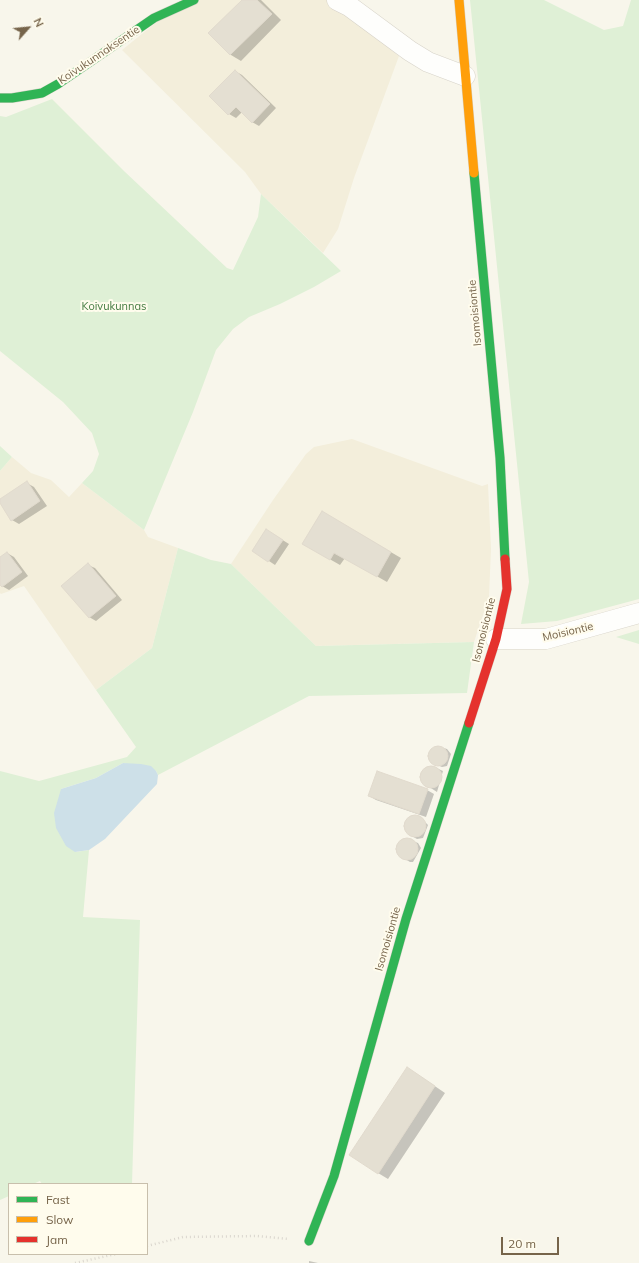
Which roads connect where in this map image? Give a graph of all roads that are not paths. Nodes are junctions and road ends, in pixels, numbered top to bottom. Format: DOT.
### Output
graph roads {
  1 [pos="194,0"];
  2 [pos="337,0"];
  3 [pos="458,0"];
  4 [pos="465,76"];
  5 [pos="0,98"];
  6 [pos="639,613"];
  7 [pos="496,639"];
  8 [pos="309,1242"];
  1 -- 5 [label="street, Koivukunnaksentie"];
  2 -- 4 [label="street"];
  3 -- 4 [label="street, Isomoisiontie"];
  4 -- 7 [label="street, Isomoisiontie"];
  6 -- 7 [label="street, Moisiontie"];
  7 -- 8 [label="street, Isomoisiontie"];
}
